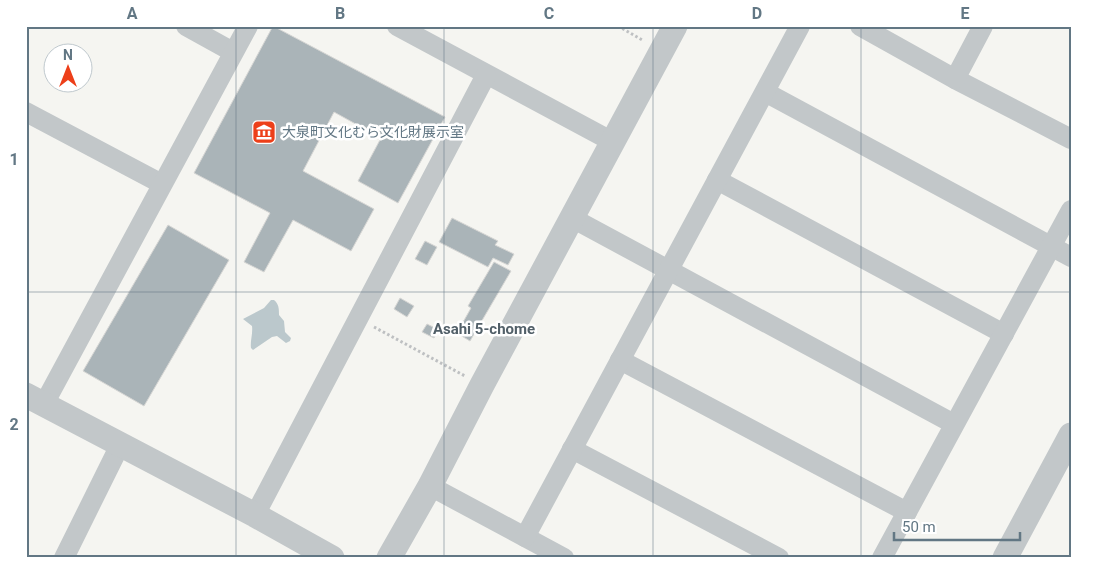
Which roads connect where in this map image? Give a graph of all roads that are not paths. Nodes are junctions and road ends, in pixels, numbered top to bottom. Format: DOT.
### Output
graph roads {
  1 [pos="186,26"];
  2 [pos="248,26"];
  3 [pos="397,26"];
  4 [pos="675,26"];
  5 [pos="800,26"];
  6 [pos="860,26"];
  7 [pos="983,26"];
  8 [pos="234,52"];
  9 [pos="486,75"];
  10 [pos="955,79"];
  11 [pos="765,92"];
  12 [pos="26,112"];
  13 [pos="1071,139"];
  14 [pos="613,142"];
  15 [pos="717,180"];
  16 [pos="162,184"];
  17 [pos="1071,210"];
  18 [pos="572,218"];
  19 [pos="1051,246"];
  20 [pos="1071,256"];
  21 [pos="668,271"];
  22 [pos="1004,334"];
  23 [pos="620,360"];
  24 [pos="35,400"];
  25 [pos="954,424"];
  26 [pos="1071,435"];
  27 [pos="120,445"];
  28 [pos="572,449"];
  29 [pos="430,486"];
  30 [pos="907,512"];
  31 [pos="255,514"];
  32 [pos="525,537"];
  33 [pos="64,558"];
  34 [pos="332,558"];
  35 [pos="389,558"];
  36 [pos="564,558"];
  37 [pos="779,558"];
  38 [pos="882,558"];
  39 [pos="1005,558"];
  1 -- 8 [label="street"];
  2 -- 8 [label="street"];
  3 -- 9 [label="street"];
  4 -- 14 [label="street"];
  5 -- 11 [label="street"];
  6 -- 10 [label="street"];
  7 -- 10 [label="street"];
  8 -- 16 [label="street"];
  9 -- 14 [label="street"];
  9 -- 31 [label="street"];
  10 -- 13 [label="street"];
  11 -- 15 [label="street"];
  11 -- 19 [label="street"];
  12 -- 16 [label="street"];
  14 -- 18 [label="street"];
  15 -- 21 [label="street"];
  15 -- 22 [label="street"];
  16 -- 24 [label="street"];
  17 -- 19 [label="street"];
  18 -- 21 [label="street"];
  18 -- 29 [label="street"];
  19 -- 20 [label="street"];
  19 -- 22 [label="street"];
  21 -- 23 [label="street"];
  21 -- 25 [label="street"];
  22 -- 25 [label="street"];
  23 -- 28 [label="street"];
  23 -- 30 [label="street"];
  24 -- 27 [label="street"];
  25 -- 30 [label="street"];
  26 -- 39 [label="street"];
  27 -- 31 [label="street"];
  27 -- 33 [label="street"];
  28 -- 32 [label="street"];
  28 -- 37 [label="street"];
  29 -- 32 [label="street"];
  29 -- 35 [label="street"];
  30 -- 38 [label="street"];
  31 -- 34 [label="street"];
  32 -- 36 [label="street"];
}
